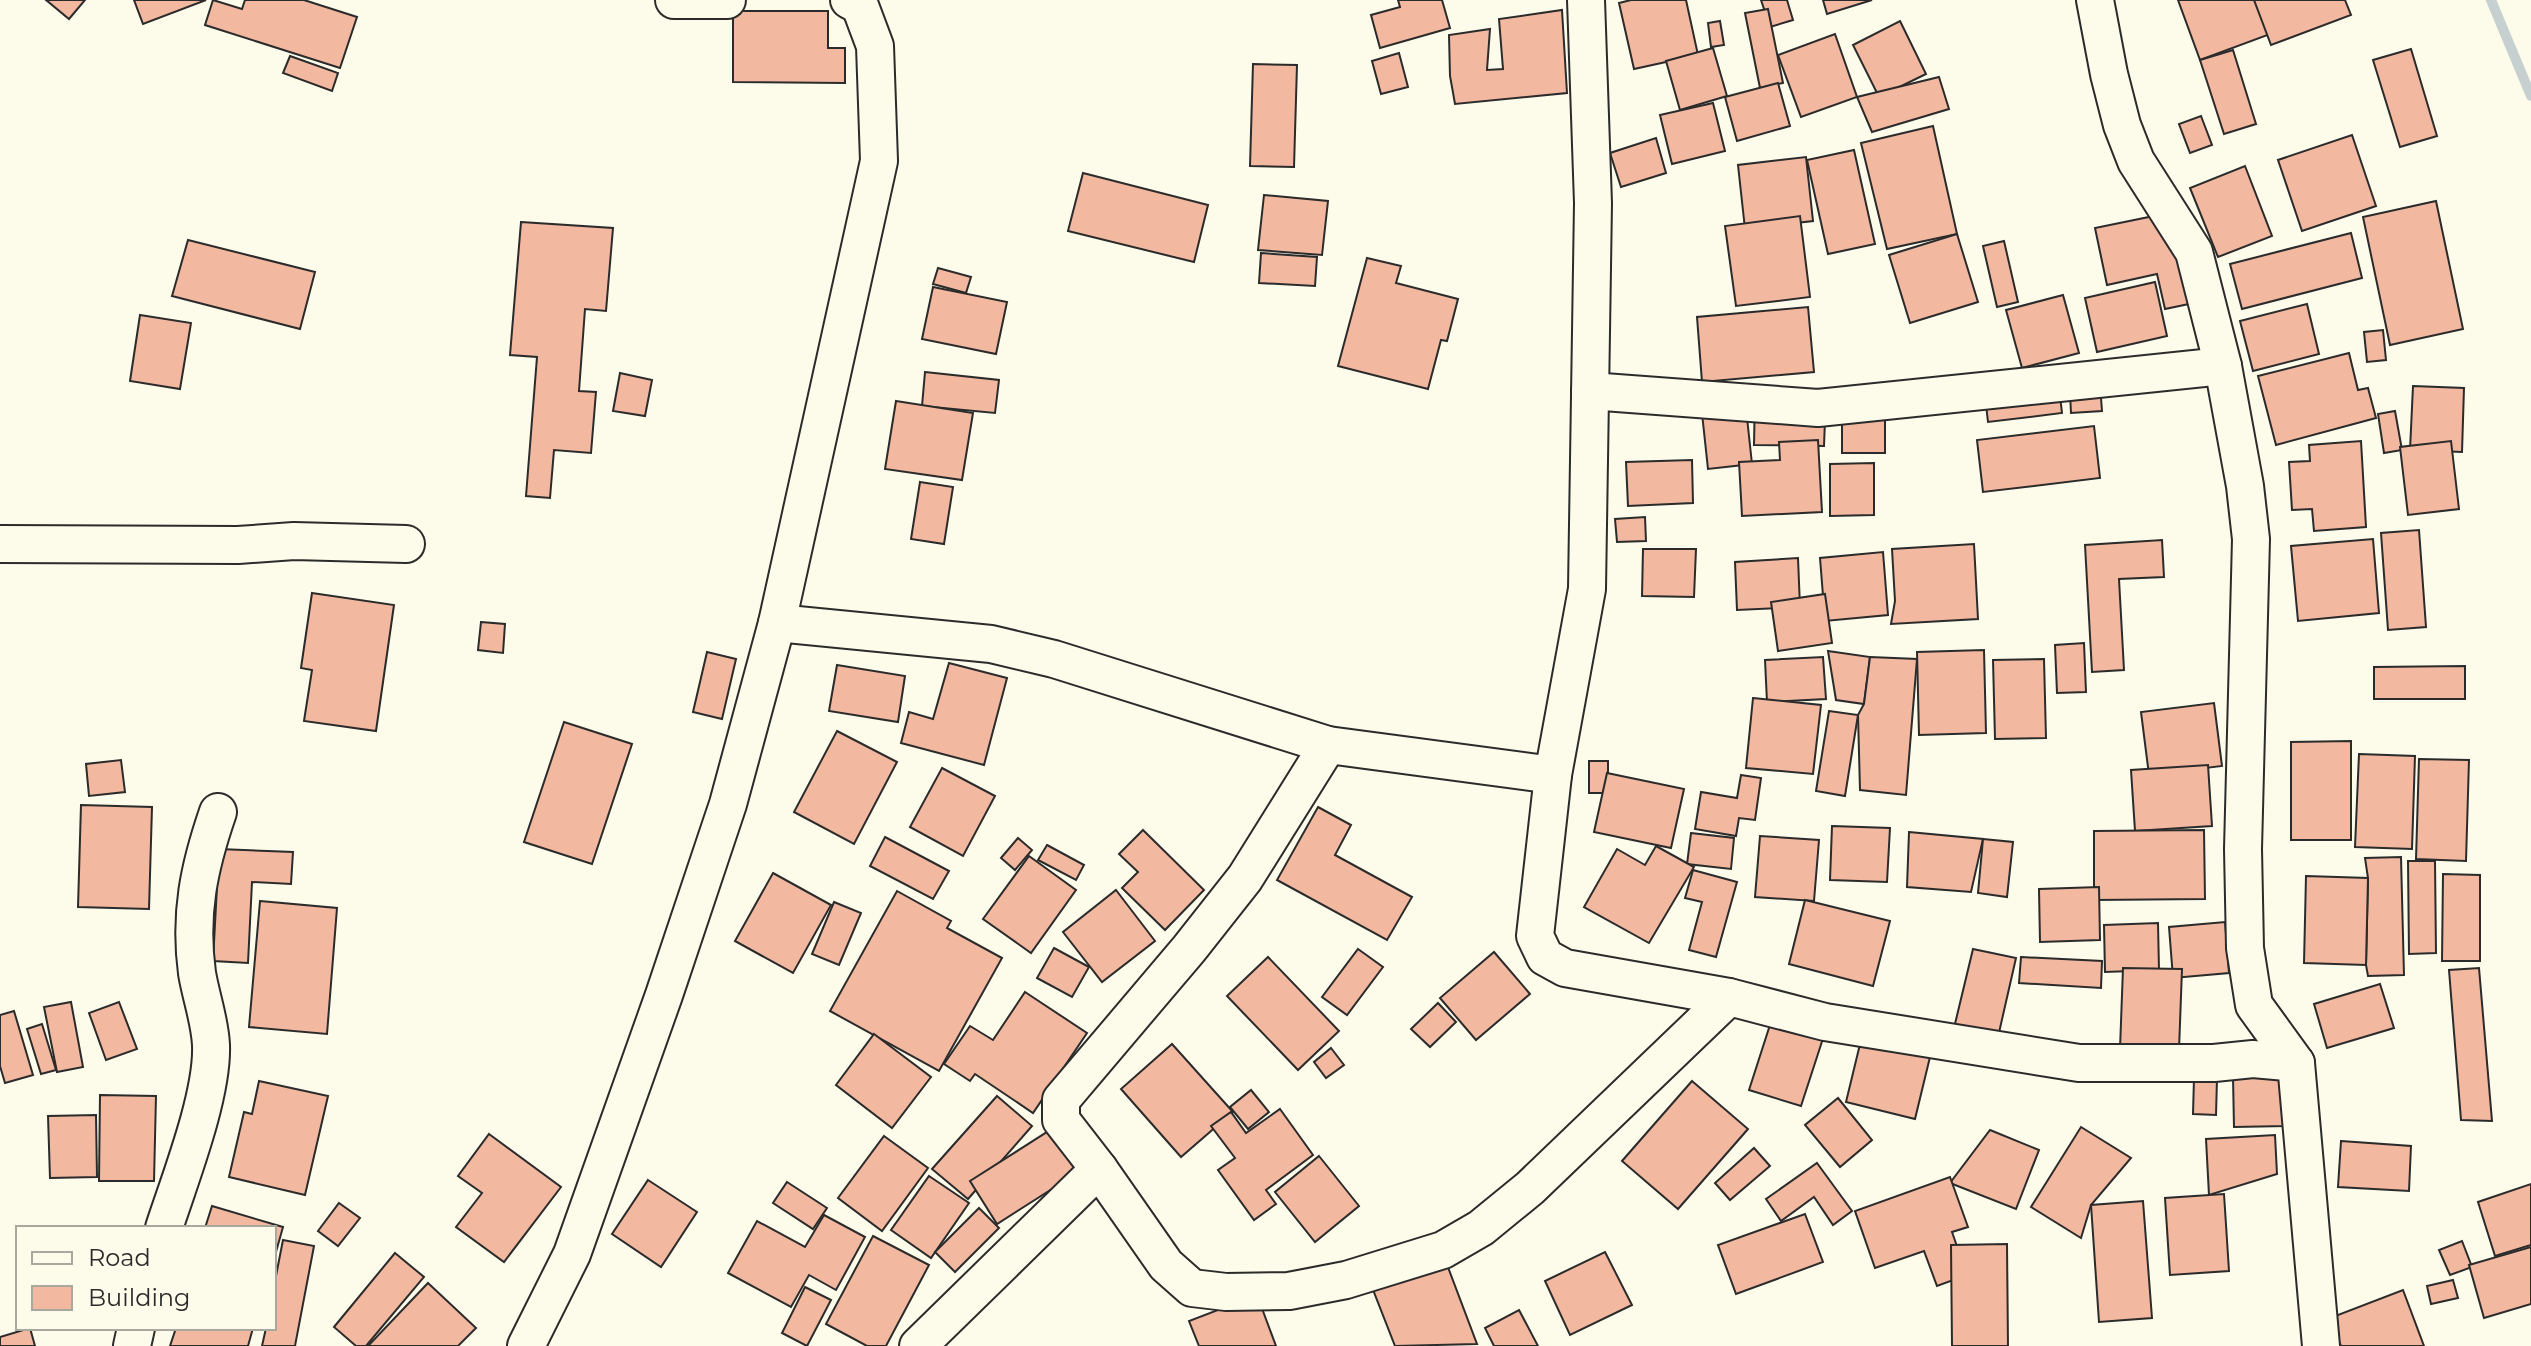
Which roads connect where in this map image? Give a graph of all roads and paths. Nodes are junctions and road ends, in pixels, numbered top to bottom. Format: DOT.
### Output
graph roads {
  1 [pos="674,0"];
  2 [pos="727,0"];
  3 [pos="849,0"];
  4 [pos="1586,0"];
  5 [pos="2095,0"];
  6 [pos="2223,366"];
  7 [pos="1590,391"];
  8 [pos="0,544"];
  9 [pos="406,544"];
  10 [pos="777,623"];
  11 [pos="1328,745"];
  12 [pos="1553,775"];
  13 [pos="218,812"];
  14 [pos="1729,997"];
  15 [pos="2296,1063"];
  16 [pos="1099,1169"];
  17 [pos="165,1226"];
  18 [pos="526,1346"];
  19 [pos="918,1346"];
  20 [pos="2321,1346"];
  1 -- 2 [label="street"];
  3 -- 10 [label="street"];
  4 -- 7 [label="street"];
  5 -- 6 [label="street"];
  6 -- 7 [label="street"];
  6 -- 15 [label="street"];
  7 -- 12 [label="street"];
  8 -- 9 [label="street"];
  10 -- 11 [label="street"];
  10 -- 18 [label="street"];
  11 -- 12 [label="street"];
  11 -- 16 [label="street"];
  12 -- 14 [label="street"];
  13 -- 17 [label="street"];
  14 -- 15 [label="street"];
  14 -- 16 [label="street"];
  15 -- 20 [label="street"];
  16 -- 19 [label="street"];
}
